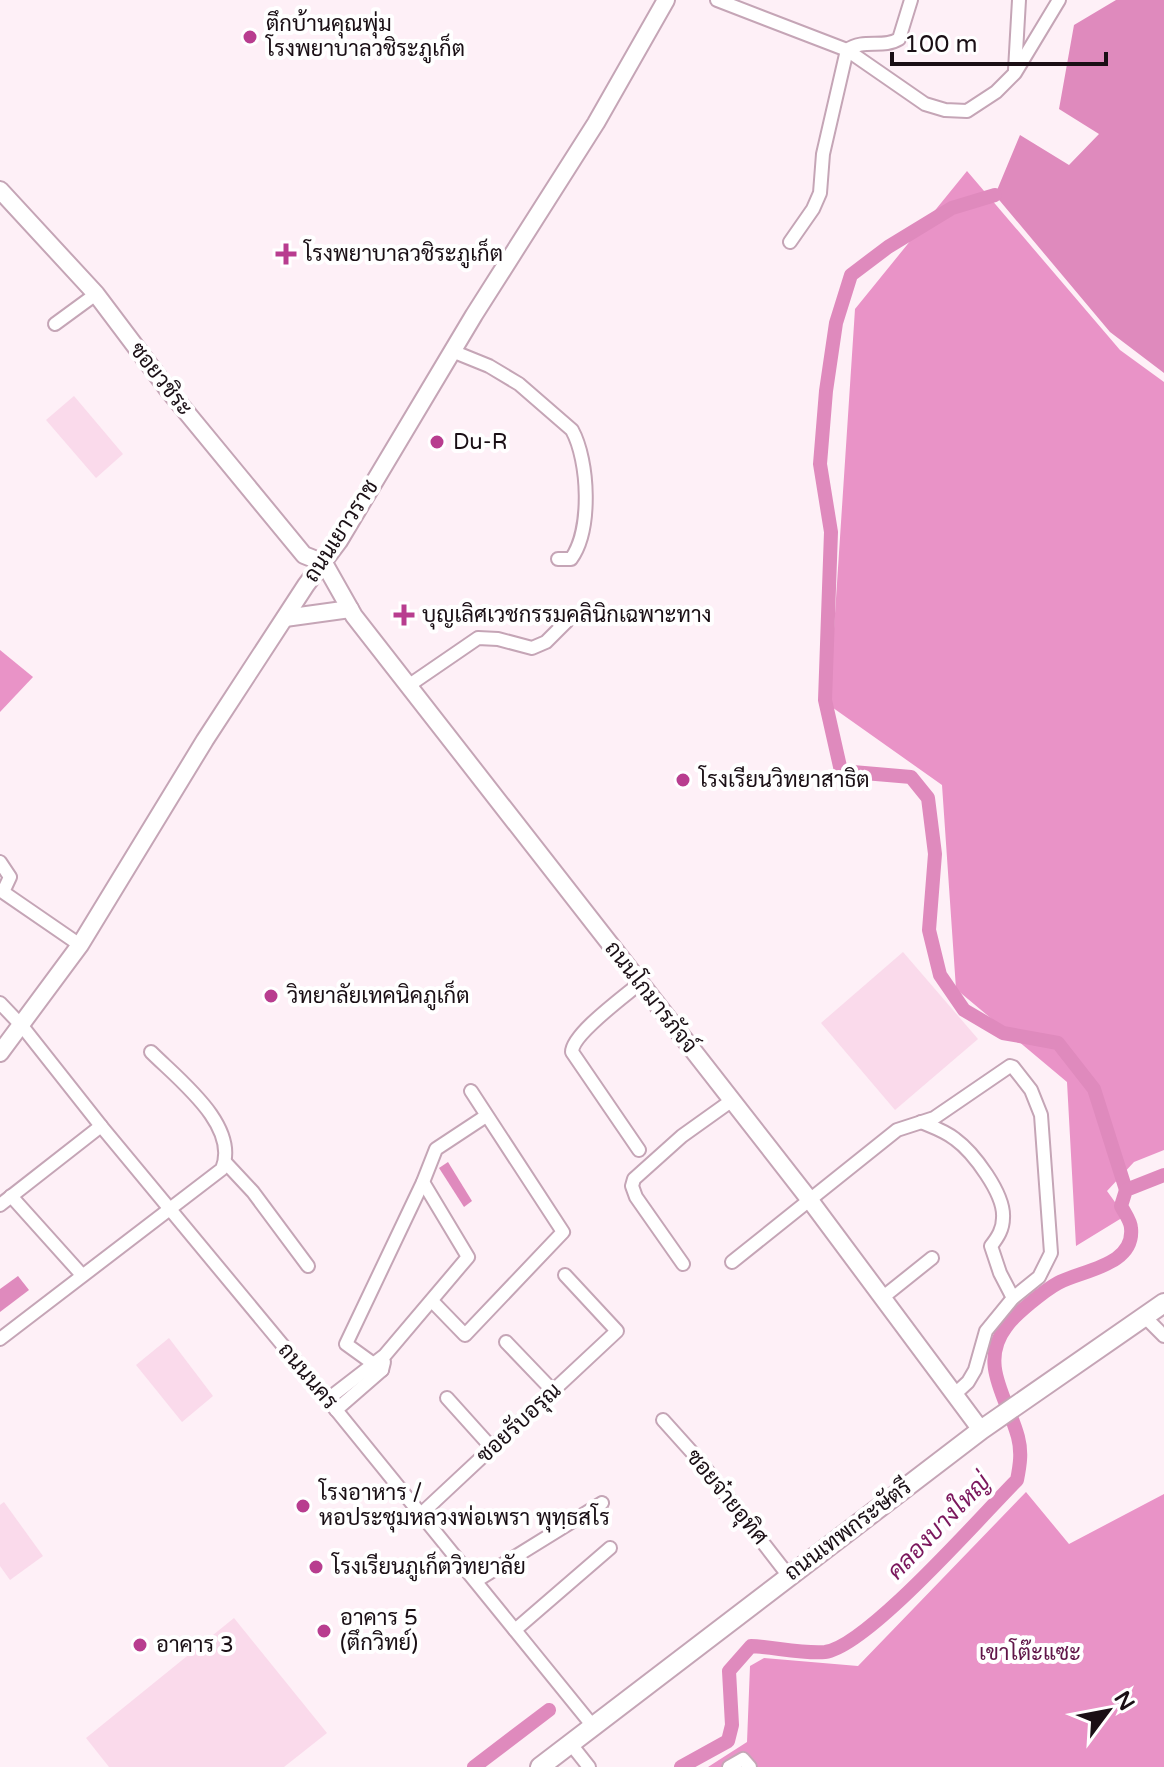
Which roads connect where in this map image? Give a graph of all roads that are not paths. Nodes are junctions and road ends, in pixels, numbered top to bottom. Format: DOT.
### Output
graph roads {
  1 [pos="666,0"];
  2 [pos="717,0"];
  3 [pos="911,0"];
  4 [pos="1019,0"];
  5 [pos="1059,0"];
  6 [pos="847,50"];
  7 [pos="1015,73"];
  8 [pos="0,190"];
  9 [pos="790,242"];
  10 [pos="96,294"];
  11 [pos="55,324"];
  12 [pos="452,351"];
  13 [pos="558,559"];
  14 [pos="324,563"];
  15 [pos="350,609"];
  16 [pos="285,618"];
  17 [pos="567,621"];
  18 [pos="408,686"];
  19 [pos="0,862"];
  20 [pos="2,893"];
  21 [pos="80,945"];
  22 [pos="640,983"];
  23 [pos="0,1003"];
  24 [pos="22,1026"];
  25 [pos="151,1052"];
  26 [pos="0,1053"];
  27 [pos="471,1091"];
  28 [pos="731,1101"];
  29 [pos="486,1116"];
  30 [pos="921,1122"];
  31 [pos="101,1126"];
  32 [pos="639,1150"];
  33 [pos="225,1162"];
  34 [pos="423,1182"];
  35 [pos="11,1196"];
  36 [pos="809,1199"];
  37 [pos="0,1205"];
  38 [pos="169,1208"];
  39 [pos="932,1258"];
  40 [pos="732,1262"];
  41 [pos="683,1264"];
  42 [pos="308,1266"];
  43 [pos="82,1275"];
  44 [pos="565,1275"];
  45 [pos="882,1298"];
  46 [pos="1013,1298"];
  47 [pos="432,1301"];
  48 [pos="1164,1303"];
  49 [pos="1144,1316"];
  50 [pos="1164,1336"];
  51 [pos="0,1339"];
  52 [pos="506,1342"];
  53 [pos="377,1366"];
  54 [pos="553,1391"];
  55 [pos="955,1394"];
  56 [pos="447,1398"];
  57 [pos="332,1404"];
  58 [pos="663,1420"];
  59 [pos="981,1430"];
  60 [pos="492,1448"];
  61 [pos="602,1503"];
  62 [pos="421,1514"];
  63 [pos="610,1548"];
  64 [pos="788,1575"];
  65 [pos="476,1581"];
  66 [pos="515,1630"];
  67 [pos="592,1725"];
  68 [pos="570,1743"];
  69 [pos="540,1767"];
  70 [pos="589,1767"];
  71 [pos="729,1767"];
  72 [pos="750,1767"];
  1 -- 12 [label="street, ถนนเยาวราช"];
  2 -- 6 [label="street"];
  3 -- 6 [label="street"];
  4 -- 7 [label="street"];
  5 -- 7 [label="street"];
  6 -- 7 [label="street"];
  6 -- 9 [label="street"];
  8 -- 10 [label="street, ซอยวชิระ"];
  10 -- 11 [label="street"];
  10 -- 14 [label="street, ซอยวชิระ"];
  12 -- 13 [label="street"];
  12 -- 14 [label="street, ถนนเยาวราช"];
  14 -- 15 [label="street, ถนนโกมารภัจจ์"];
  14 -- 16 [label="street, ถนนเยาวราช"];
  15 -- 16 [label="street"];
  15 -- 18 [label="street, ถนนโกมารภัจจ์"];
  16 -- 21 [label="street, ถนนเยาวราช"];
  17 -- 18 [label="street"];
  18 -- 22 [label="street, ถนนโกมารภัจจ์"];
  19 -- 20 [label="street"];
  20 -- 21 [label="street"];
  21 -- 24 [label="street, ถนนเยาวราช"];
  22 -- 28 [label="street, ถนนโกมารภัจจ์"];
  22 -- 32 [label="street"];
  23 -- 24 [label="street, ถนนนคร"];
  24 -- 26 [label="street, ถนนเยาวราช"];
  24 -- 31 [label="street, ถนนนคร"];
  25 -- 33 [label="street"];
  27 -- 29 [label="street"];
  28 -- 36 [label="street, ถนนโกมารภัจจ์"];
  28 -- 41 [label="street"];
  29 -- 34 [label="street"];
  29 -- 47 [label="street"];
  30 -- 36 [label="street"];
  30 -- 46 [label="street"];
  30 -- 46 [label="street"];
  31 -- 35 [label="street"];
  31 -- 38 [label="street, ถนนนคร"];
  33 -- 38 [label="street"];
  33 -- 42 [label="street"];
  34 -- 47 [label="street"];
  34 -- 53 [label="street"];
  35 -- 37 [label="street"];
  35 -- 43 [label="street"];
  36 -- 40 [label="street"];
  36 -- 45 [label="street, ถนนโกมารภัจจ์"];
  38 -- 43 [label="street"];
  38 -- 57 [label="street, ถนนนคร"];
  39 -- 45 [label="street"];
  43 -- 51 [label="street"];
  44 -- 54 [label="street, ซอยรับอรุณ"];
  45 -- 55 [label="street, ถนนโกมารภัจจ์"];
  46 -- 55 [label="street"];
  47 -- 53 [label="street"];
  48 -- 49 [label="main road, ถนนเทพกระษัตรี"];
  49 -- 50 [label="street"];
  49 -- 59 [label="main road, ถนนเทพกระษัตรี"];
  52 -- 54 [label="street"];
  53 -- 57 [label="street"];
  54 -- 60 [label="street, ซอยรับอรุณ"];
  55 -- 59 [label="street, ถนนโกมารภัจจ์"];
  56 -- 60 [label="street"];
  57 -- 62 [label="street, ถนนนคร"];
  58 -- 64 [label="street, ซอยจ๋ายอุทิศ"];
  59 -- 64 [label="main road, ถนนเทพกระษัตรี"];
  60 -- 62 [label="street, ซอยรับอรุณ"];
  61 -- 65 [label="street"];
  62 -- 65 [label="street, ถนนนคร"];
  63 -- 66 [label="street"];
  64 -- 67 [label="main road, ถนนเทพกระษัตรี"];
  65 -- 66 [label="street, ถนนนคร"];
  66 -- 67 [label="street, ถนนนคร"];
  67 -- 68 [label="main road, ถนนเทพกระษัตรี"];
  68 -- 69 [label="main road, ถนนเทพกระษัตรี"];
  68 -- 70 [label="street"];
  71 -- 72 [label="street"];
}
